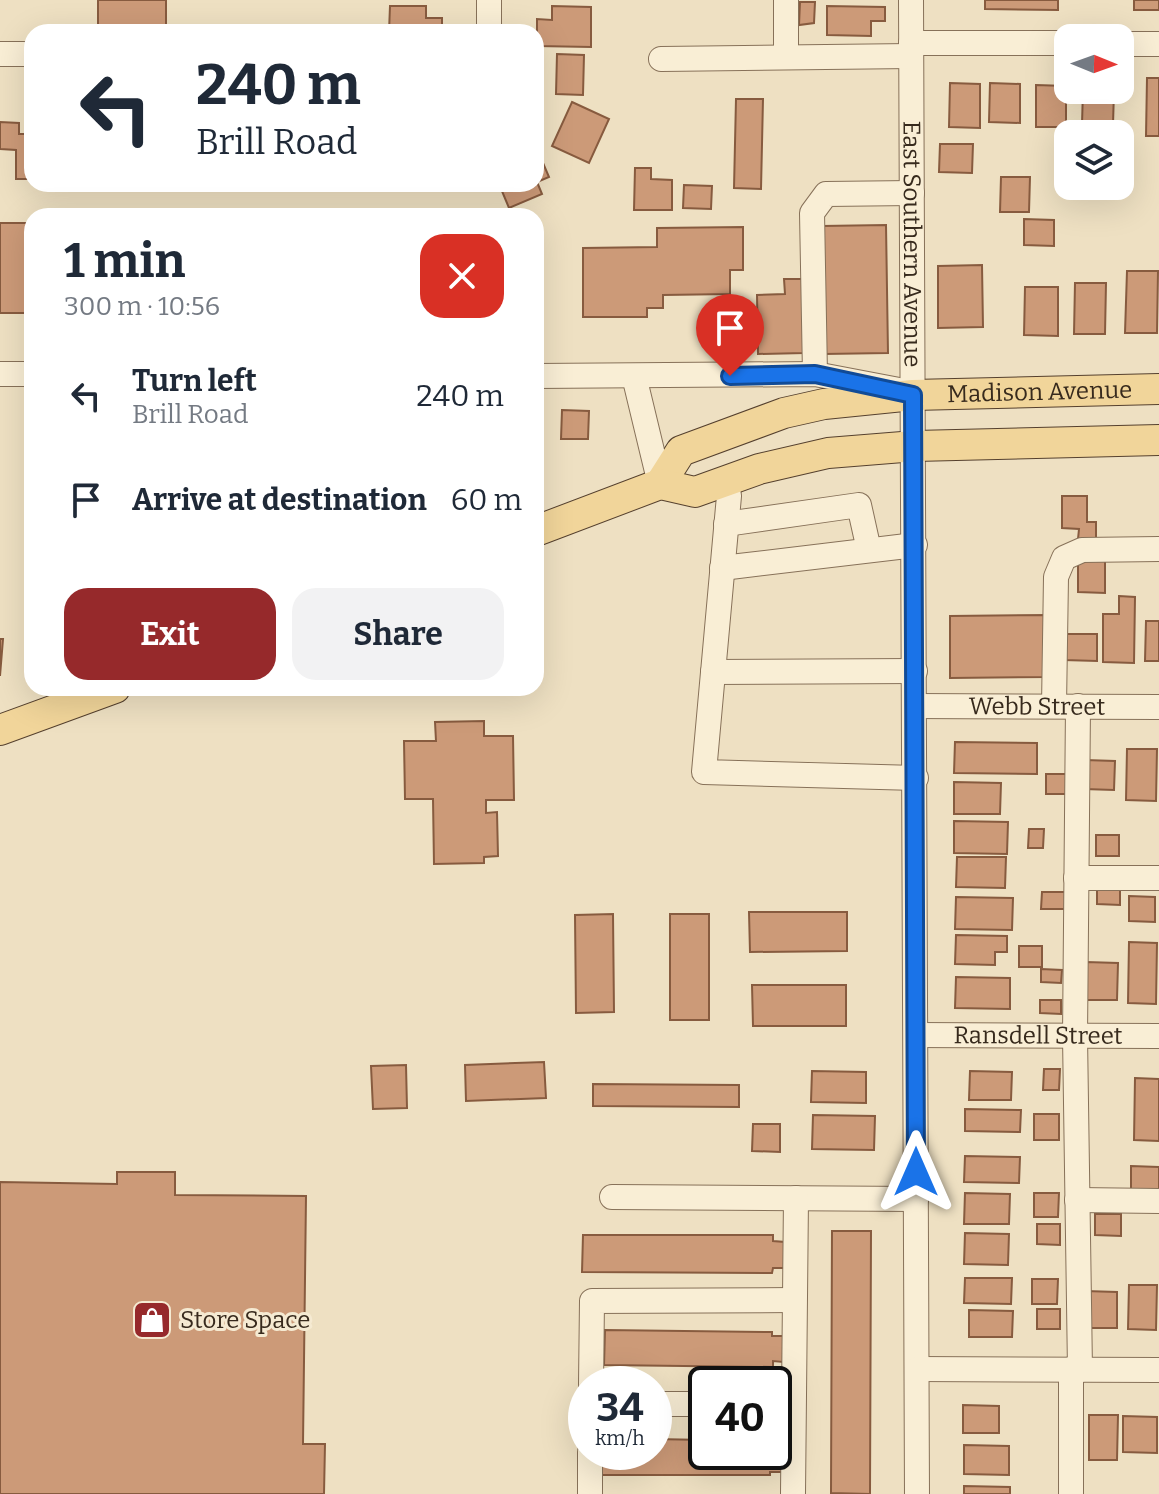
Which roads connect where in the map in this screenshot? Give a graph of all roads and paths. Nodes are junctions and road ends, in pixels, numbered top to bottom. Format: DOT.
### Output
graph roads {
  1 [pos="489,0"];
  2 [pos="786,0"];
  3 [pos="911,0"];
  4 [pos="489,24"];
  5 [pos="1054,44"];
  6 [pos="1134,44"];
  7 [pos="1159,44"];
  8 [pos="911,50"];
  9 [pos="786,57"];
  10 [pos="661,59"];
  11 [pos="912,193"];
  12 [pos="0,374"];
  13 [pos="24,374"];
  14 [pos="815,374"];
  15 [pos="544,376"];
  16 [pos="634,376"];
  17 [pos="1159,389"];
  18 [pos="913,395"];
  19 [pos="1159,440"];
  20 [pos="915,446"];
  21 [pos="727,481"];
  22 [pos="660,484"];
  23 [pos="726,524"];
  24 [pos="544,528"];
  25 [pos="915,545"];
  26 [pos="1159,549"];
  27 [pos="869,550"];
  28 [pos="722,568"];
  29 [pos="915,671"];
  30 [pos="713,672"];
  31 [pos="93,696"];
  32 [pos="915,706"];
  33 [pos="1066,706"];
  34 [pos="1159,707"];
  35 [pos="0,730"];
  36 [pos="916,778"];
  37 [pos="1076,878"];
  38 [pos="1159,878"];
  39 [pos="916,1035"];
  40 [pos="1075,1036"];
  41 [pos="1159,1036"];
  42 [pos="612,1197"];
  43 [pos="796,1198"];
  44 [pos="916,1199"];
  45 [pos="1077,1200"];
  46 [pos="1159,1201"];
  47 [pos="794,1300"];
  48 [pos="591,1366"];
  49 [pos="788,1366"];
  50 [pos="917,1369"];
  51 [pos="1076,1370"];
  52 [pos="1159,1370"];
  53 [pos="590,1470"];
  54 [pos="791,1470"];
  55 [pos="590,1494"];
  56 [pos="793,1494"];
  57 [pos="917,1494"];
  58 [pos="1071,1494"];
  1 -- 4 [label="street"];
  2 -- 9 [label="street"];
  3 -- 8 [label="street, East Southern Avenue"];
  5 -- 8 [label="street"];
  6 -- 7 [label="street"];
  8 -- 9 [label="street"];
  8 -- 11 [label="street, East Southern Avenue"];
  9 -- 10 [label="street"];
  11 -- 14 [label="street"];
  11 -- 18 [label="street, East Southern Avenue"];
  12 -- 13 [label="street"];
  14 -- 16 [label="street"];
  14 -- 18 [label="street"];
  15 -- 16 [label="street"];
  16 -- 22 [label="street"];
  17 -- 18 [label="main road, Madison Avenue"];
  18 -- 20 [label="street, East Southern Avenue"];
  18 -- 22 [label="main road, Madison Avenue"];
  19 -- 20 [label="main road, Madison Avenue"];
  20 -- 21 [label="main road, Madison Avenue"];
  20 -- 25 [label="street, East Southern Avenue"];
  21 -- 22 [label="main road, Madison Avenue"];
  21 -- 23 [label="street"];
  22 -- 24 [label="main road"];
  23 -- 27 [label="street"];
  23 -- 28 [label="street"];
  25 -- 27 [label="street"];
  25 -- 29 [label="street, East Southern Avenue"];
  26 -- 33 [label="street"];
  27 -- 28 [label="street"];
  28 -- 30 [label="street"];
  29 -- 30 [label="street"];
  29 -- 32 [label="street, East Southern Avenue"];
  30 -- 36 [label="street"];
  31 -- 35 [label="main road"];
  32 -- 33 [label="street, Webb Street"];
  32 -- 36 [label="street, East Southern Avenue"];
  33 -- 34 [label="street, Webb Street"];
  33 -- 37 [label="street"];
  36 -- 39 [label="street, East Southern Avenue"];
  37 -- 38 [label="street"];
  37 -- 40 [label="street"];
  39 -- 40 [label="street, Ransdell Street"];
  39 -- 44 [label="street, East Southern Avenue"];
  40 -- 41 [label="street, Ransdell Street"];
  40 -- 45 [label="street"];
  42 -- 43 [label="street"];
  43 -- 44 [label="street"];
  43 -- 47 [label="street"];
  44 -- 50 [label="street, East Southern Avenue"];
  45 -- 46 [label="street"];
  45 -- 51 [label="street"];
  47 -- 48 [label="street"];
  47 -- 49 [label="street"];
  50 -- 51 [label="street"];
  50 -- 57 [label="street, East Southern Avenue"];
  51 -- 52 [label="street"];
  51 -- 58 [label="street"];
  53 -- 55 [label="street"];
  54 -- 56 [label="street"];
}
